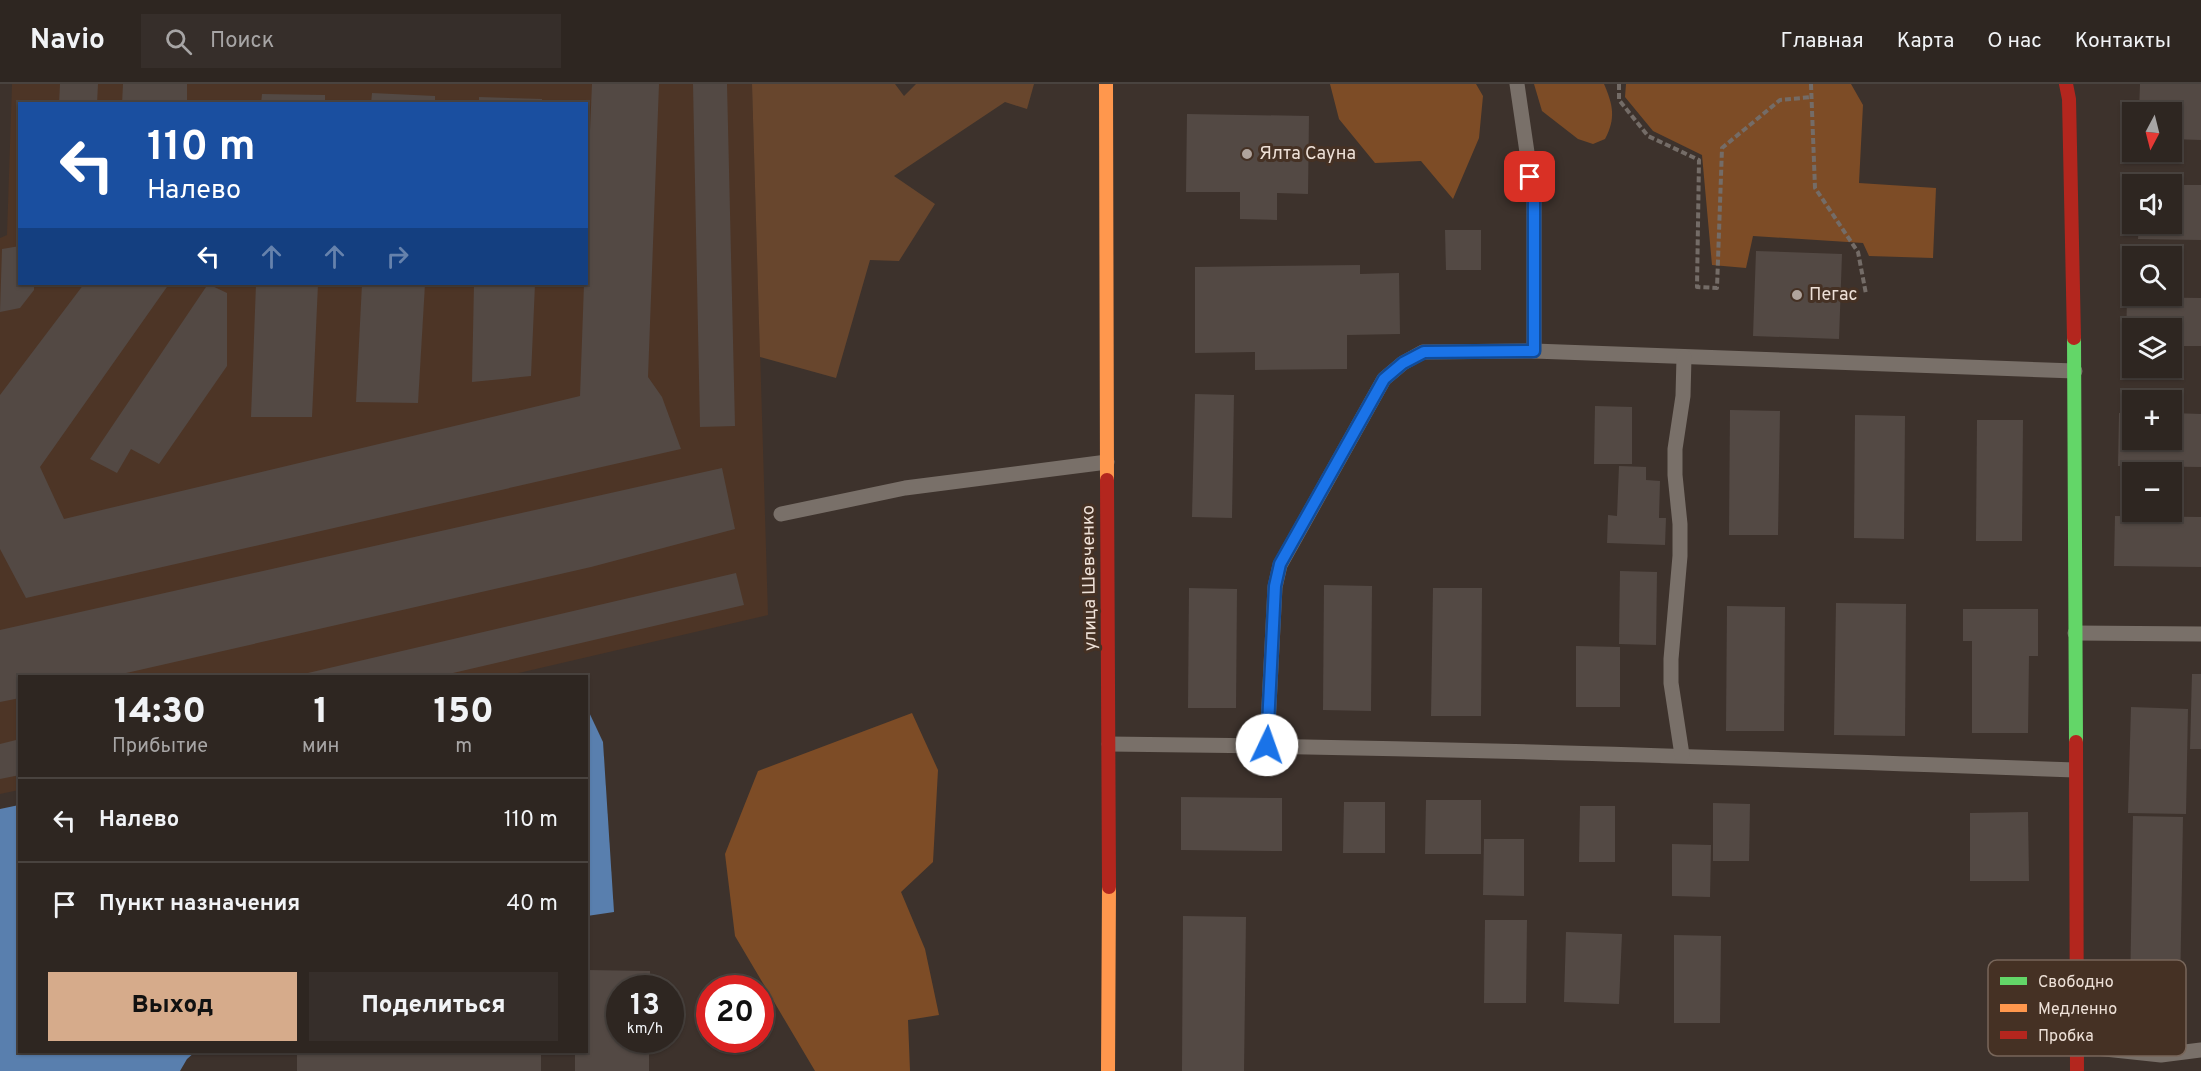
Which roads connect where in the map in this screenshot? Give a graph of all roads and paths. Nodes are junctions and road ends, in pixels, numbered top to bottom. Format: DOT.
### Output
graph roads {
  1 [pos="1106,84"];
  2 [pos="1517,84"];
  3 [pos="1619,84"];
  4 [pos="1811,84"];
  5 [pos="2066,84"];
  6 [pos="1812,97"];
  7 [pos="1866,294"];
  8 [pos="1534,351"];
  9 [pos="1684,357"];
  10 [pos="2075,371"];
  11 [pos="1107,462"];
  12 [pos="782,514"];
  13 [pos="2075,633"];
  14 [pos="2201,634"];
  15 [pos="1109,744"];
  16 [pos="1267,745"];
  17 [pos="1682,755"];
  18 [pos="2075,770"];
  19 [pos="2076,960"];
  20 [pos="2201,1050"];
  21 [pos="2186,1052"];
  22 [pos="1108,1071"];
  1 -- 11 [label="street, улица Шевченко"];
  2 -- 8 [label="lane"];
  3 -- 6 [label="path"];
  4 -- 6 [label="path"];
  5 -- 10 [label="street"];
  6 -- 7 [label="path"];
  8 -- 9 [label="lane"];
  8 -- 16 [label="lane"];
  9 -- 10 [label="lane"];
  9 -- 17 [label="lane"];
  10 -- 13 [label="street"];
  11 -- 12 [label="lane"];
  11 -- 15 [label="street, улица Шевченко"];
  13 -- 14 [label="lane"];
  13 -- 18 [label="street"];
  15 -- 16 [label="lane"];
  15 -- 22 [label="street, улица Шевченко"];
  16 -- 17 [label="lane"];
  17 -- 18 [label="lane"];
  18 -- 19 [label="street"];
  20 -- 21 [label="lane"];
}
